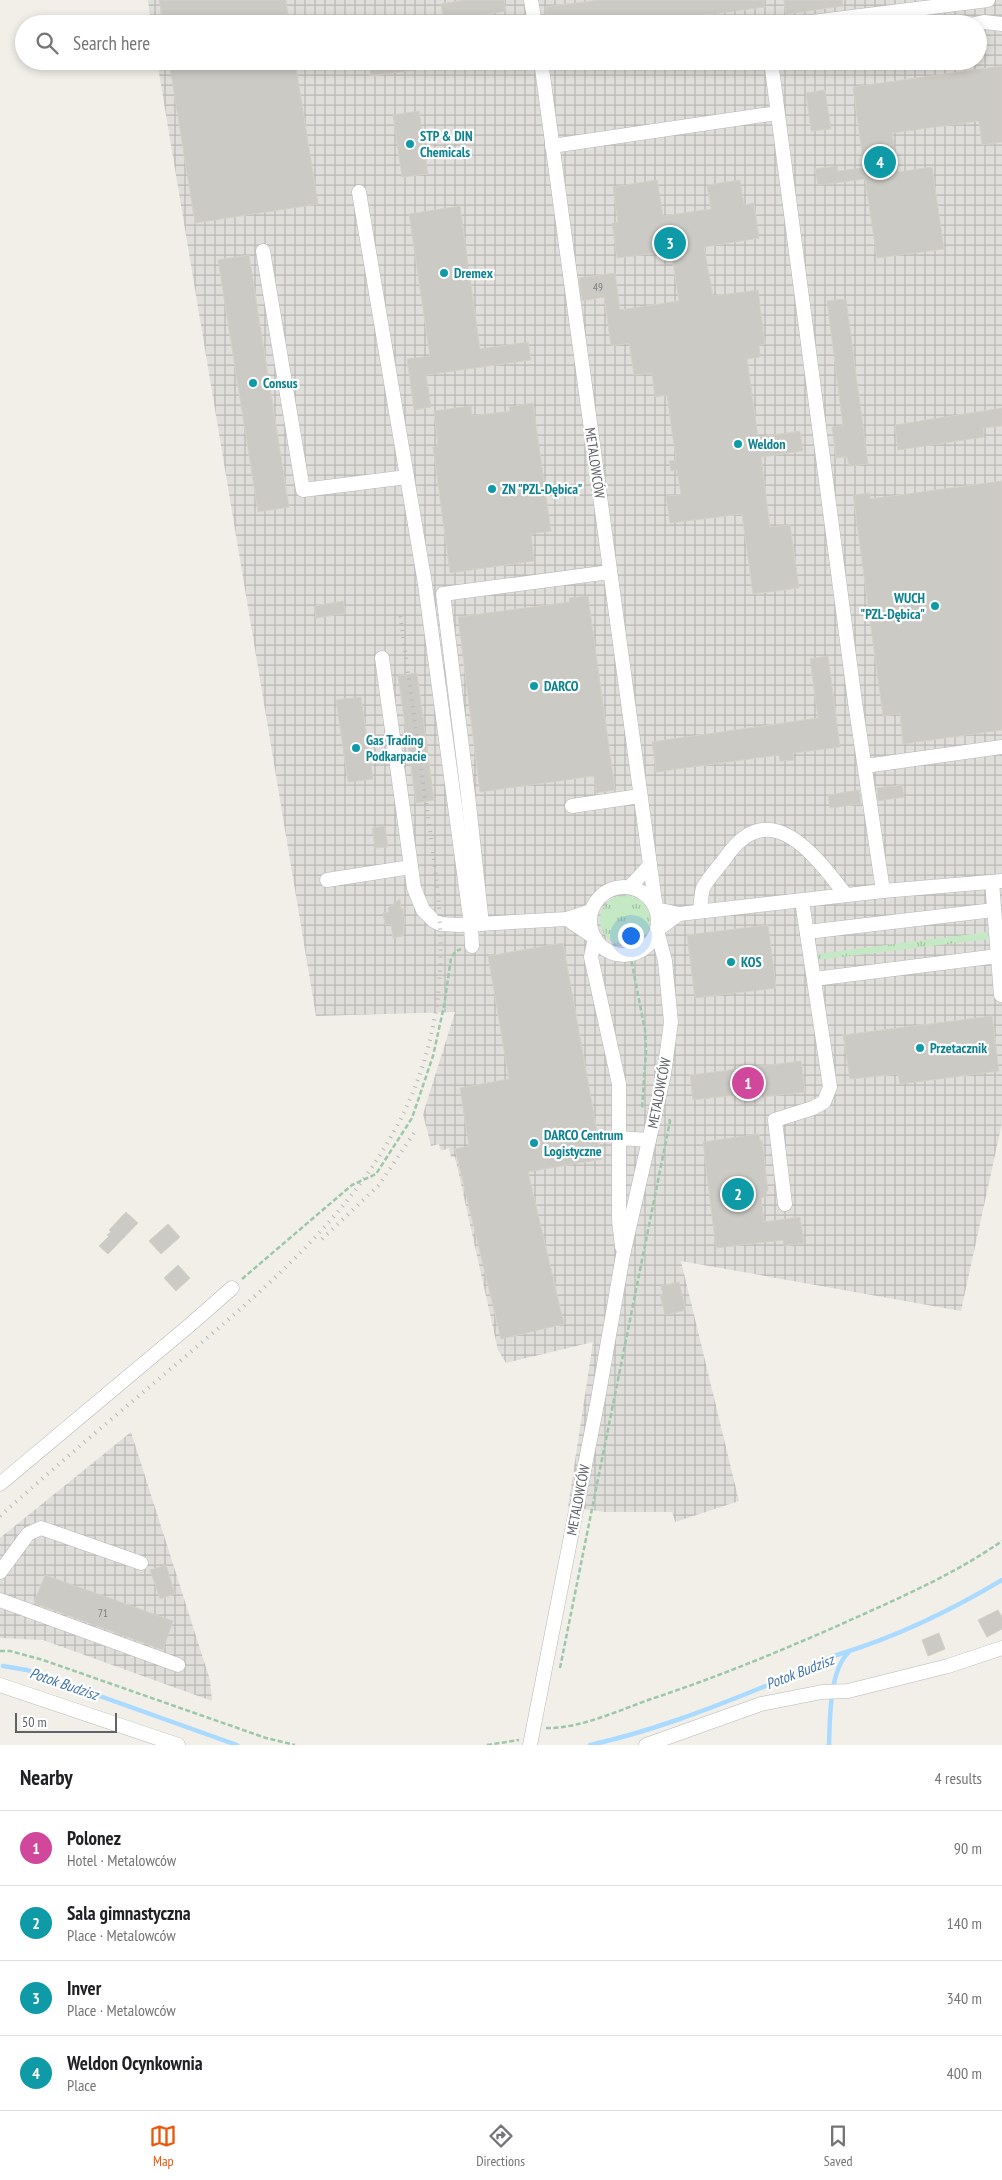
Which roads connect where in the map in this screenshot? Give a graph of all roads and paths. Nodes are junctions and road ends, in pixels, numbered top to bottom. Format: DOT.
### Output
graph roads {
  1 [pos="531,0"];
  2 [pos="988,0"];
  3 [pos="534,15"];
  4 [pos="868,15"];
  5 [pos="987,22"];
  6 [pos="1002,24"];
  7 [pos="542,70"];
  8 [pos="772,70"];
  9 [pos="777,113"];
  10 [pos="552,146"];
  11 [pos="359,192"];
  12 [pos="263,251"];
  13 [pos="407,477"];
  14 [pos="610,572"];
  15 [pos="382,658"];
  16 [pos="1002,747"];
  17 [pos="865,766"];
  18 [pos="640,796"];
  19 [pos="572,806"];
  20 [pos="650,865"];
  21 [pos="411,867"];
  22 [pos="327,880"];
  23 [pos="997,881"];
  24 [pos="630,886"];
  25 [pos="883,891"];
  26 [pos="846,895"];
  27 [pos="802,900"];
  28 [pos="656,908"];
  29 [pos="994,910"];
  30 [pos="591,911"];
  31 [pos="700,911"];
  32 [pos="678,914"];
  33 [pos="567,918"];
  34 [pos="477,924"];
  35 [pos="657,930"];
  36 [pos="807,932"];
  37 [pos="999,937"];
  38 [pos="595,938"];
  39 [pos="472,946"];
  40 [pos="630,954"];
  41 [pos="998,956"];
  42 [pos="814,978"];
  43 [pos="1001,995"];
  44 [pos="634,1105"];
  45 [pos="641,1106"];
  46 [pos="647,1107"];
  47 [pos="644,1113"];
  48 [pos="663,1114"];
  49 [pos="619,1138"];
  50 [pos="650,1140"];
  51 [pos="785,1204"];
  52 [pos="623,1255"];
  53 [pos="232,1288"];
  54 [pos="0,1484"];
  55 [pos="1002,1540"];
  56 [pos="141,1563"];
  57 [pos="0,1572"];
  58 [pos="0,1600"];
  59 [pos="1002,1648"];
  60 [pos="0,1651"];
  61 [pos="178,1665"];
  62 [pos="559,1672"];
  63 [pos="0,1685"];
  64 [pos="546,1720"];
  65 [pos="541,1730"];
  66 [pos="526,1742"];
  67 [pos="178,1745"];
  68 [pos="295,1745"];
  69 [pos="487,1745"];
  70 [pos="646,1745"];
  1 -- 3 [label="street"];
  2 -- 4 [label="street"];
  5 -- 6 [label="street"];
  7 -- 10 [label="street, METALOWCÓW"];
  8 -- 9 [label="street"];
  9 -- 10 [label="street"];
  9 -- 17 [label="street"];
  10 -- 14 [label="street, METALOWCÓW"];
  11 -- 13 [label="street"];
  12 -- 13 [label="street"];
  13 -- 34 [label="street"];
  14 -- 18 [label="street, METALOWCÓW"];
  14 -- 34 [label="street"];
  15 -- 21 [label="street"];
  16 -- 17 [label="street"];
  17 -- 25 [label="street"];
  18 -- 19 [label="street"];
  18 -- 20 [label="street, METALOWCÓW"];
  20 -- 24 [label="street"];
  20 -- 28 [label="street, METALOWCÓW"];
  21 -- 22 [label="street"];
  21 -- 34 [label="street"];
  23 -- 25 [label="street"];
  23 -- 29 [label="street"];
  24 -- 28 [label="street"];
  24 -- 30 [label="street"];
  25 -- 26 [label="street"];
  26 -- 27 [label="street"];
  26 -- 31 [label="street"];
  27 -- 31 [label="street"];
  27 -- 36 [label="street"];
  28 -- 32 [label="street"];
  28 -- 35 [label="street, METALOWCÓW"];
  29 -- 36 [label="street"];
  29 -- 37 [label="street"];
  30 -- 33 [label="street"];
  30 -- 38 [label="street, METALOWCÓW"];
  31 -- 32 [label="street"];
  32 -- 35 [label="street"];
  33 -- 34 [label="street"];
  33 -- 38 [label="street"];
  34 -- 39 [label="street"];
  35 -- 40 [label="street"];
  35 -- 50 [label="street, METALOWCÓW"];
  36 -- 42 [label="street"];
  37 -- 41 [label="street"];
  38 -- 40 [label="street"];
  38 -- 49 [label="street, METALOWCÓW"];
  39 -- 53 [label="path"];
  40 -- 45 [label="path"];
  41 -- 42 [label="street"];
  41 -- 43 [label="street"];
  42 -- 51 [label="street"];
  44 -- 45 [label="path"];
  45 -- 46 [label="path"];
  45 -- 47 [label="path"];
  48 -- 62 [label="path"];
  49 -- 50 [label="street"];
  49 -- 52 [label="street, METALOWCÓW"];
  50 -- 52 [label="street, METALOWCÓW"];
  52 -- 65 [label="street, METALOWCÓW"];
  53 -- 54 [label="street"];
  55 -- 65 [label="path"];
  56 -- 57 [label="street"];
  58 -- 61 [label="street"];
  59 -- 70 [label="street"];
  60 -- 68 [label="path"];
  63 -- 67 [label="street"];
  64 -- 65 [label="path"];
  65 -- 66 [label="street, METALOWCÓW"];
  66 -- 69 [label="path"];
}
